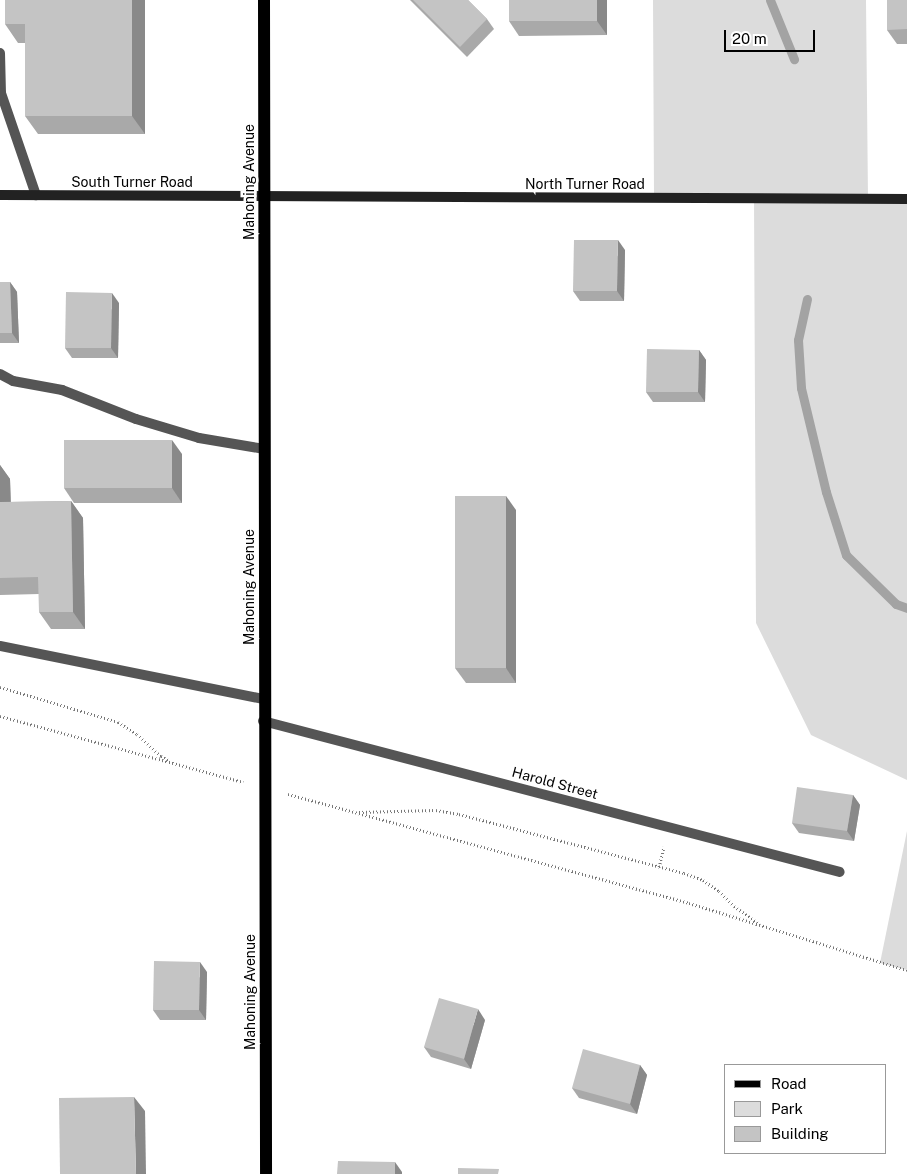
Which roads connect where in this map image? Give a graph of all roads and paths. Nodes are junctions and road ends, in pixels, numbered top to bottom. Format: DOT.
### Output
graph roads {
  1 [pos="264,0"];
  2 [pos="0,53"];
  3 [pos="0,194"];
  4 [pos="36,195"];
  5 [pos="264,197"];
  6 [pos="907,199"];
  7 [pos="0,374"];
  8 [pos="264,449"];
  9 [pos="0,646"];
  10 [pos="0,686"];
  11 [pos="263,699"];
  12 [pos="0,716"];
  13 [pos="263,721"];
  14 [pos="230,780"];
  15 [pos="249,784"];
  16 [pos="287,794"];
  17 [pos="308,801"];
  18 [pos="840,872"];
  19 [pos="765,927"];
  20 [pos="907,970"];
  21 [pos="266,1174"];
  1 -- 5 [label="main road, Mahoning Avenue"];
  2 -- 4 [label="street"];
  3 -- 4 [label="street, South Turner Road"];
  4 -- 5 [label="street, South Turner Road"];
  5 -- 6 [label="street, North Turner Road"];
  5 -- 8 [label="main road, Mahoning Avenue"];
  7 -- 8 [label="street"];
  8 -- 11 [label="main road, Mahoning Avenue"];
  9 -- 11 [label="street"];
  10 -- 14 [label="path"];
  11 -- 13 [label="main road, Mahoning Avenue"];
  12 -- 15 [label="path"];
  13 -- 18 [label="street, Harold Street"];
  13 -- 21 [label="main road, Mahoning Avenue"];
  16 -- 19 [label="path"];
  17 -- 19 [label="path"];
  19 -- 20 [label="path"];
}
